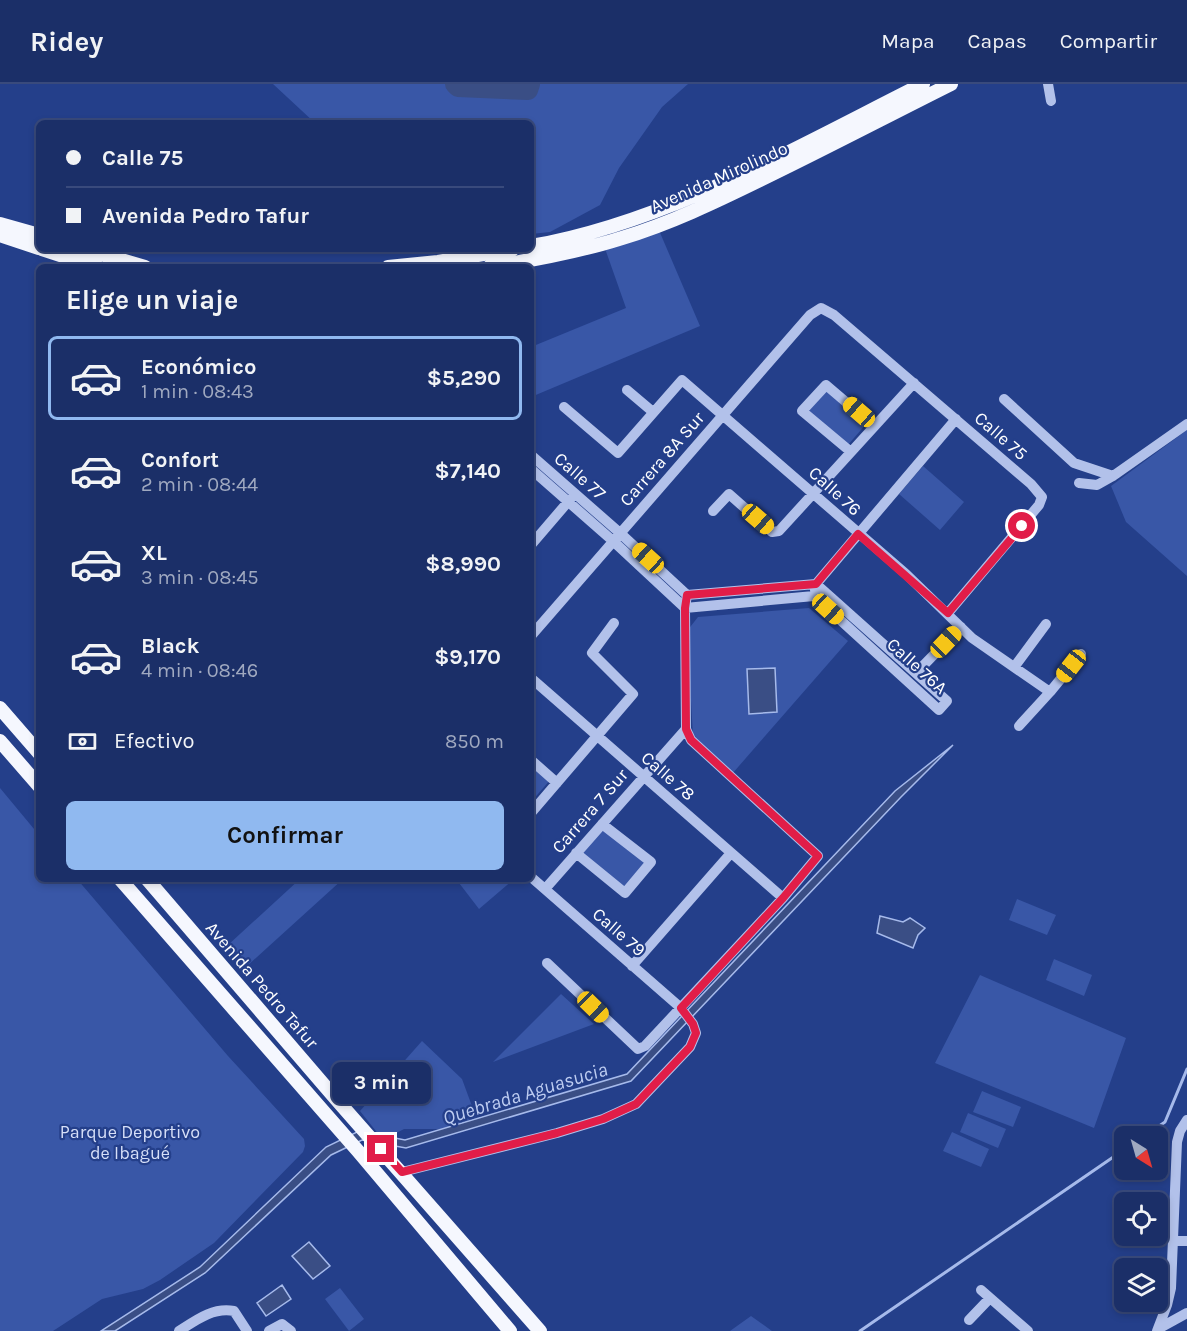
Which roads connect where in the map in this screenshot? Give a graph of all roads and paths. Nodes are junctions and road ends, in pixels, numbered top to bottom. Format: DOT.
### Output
graph roads {
  1 [pos="923,84"];
  2 [pos="951,84"];
  3 [pos="1048,84"];
  4 [pos="1051,101"];
  5 [pos="0,224"];
  6 [pos="36,234"];
  7 [pos="0,235"];
  8 [pos="534,245"];
  9 [pos="36,246"];
  10 [pos="53,252"];
  11 [pos="94,252"];
  12 [pos="496,252"];
  13 [pos="88,264"];
  14 [pos="135,264"];
  15 [pos="418,264"];
  16 [pos="508,264"];
  17 [pos="821,308"];
  18 [pos="682,380"];
  19 [pos="914,383"];
  20 [pos="627,390"];
  21 [pos="1004,399"];
  22 [pos="564,407"];
  23 [pos="653,412"];
  24 [pos="723,415"];
  25 [pos="956,419"];
  26 [pos="1187,424"];
  27 [pos="874,426"];
  28 [pos="851,452"];
  29 [pos="534,458"];
  30 [pos="534,472"];
  31 [pos="1113,476"];
  32 [pos="1079,483"];
  33 [pos="813,494"];
  34 [pos="572,498"];
  35 [pos="713,511"];
  36 [pos="858,534"];
  37 [pos="617,537"];
  38 [pos="534,542"];
  39 [pos="816,584"];
  40 [pos="687,595"];
  41 [pos="814,596"];
  42 [pos="685,608"];
  43 [pos="948,613"];
  44 [pos="614,623"];
  45 [pos="1046,624"];
  46 [pos="961,627"];
  47 [pos="534,633"];
  48 [pos="1081,654"];
  49 [pos="896,662"];
  50 [pos="1015,666"];
  51 [pos="916,673"];
  52 [pos="534,681"];
  53 [pos="1050,692"];
  54 [pos="0,708"];
  55 [pos="1019,726"];
  56 [pos="686,729"];
  57 [pos="597,736"];
  58 [pos="0,741"];
  59 [pos="36,750"];
  60 [pos="534,763"];
  61 [pos="643,776"];
  62 [pos="36,783"];
  63 [pos="557,783"];
  64 [pos="534,807"];
  65 [pos="602,824"];
  66 [pos="576,853"];
  67 [pos="731,853"];
  68 [pos="534,880"];
  69 [pos="123,882"];
  70 [pos="150,882"];
  71 [pos="545,889"];
  72 [pos="783,898"];
  73 [pos="547,963"];
  74 [pos="632,966"];
  75 [pos="684,1010"];
  76 [pos="1187,1120"];
  77 [pos="402,1172"];
  78 [pos="1172,1241"];
  79 [pos="1187,1241"];
  80 [pos="1187,1314"];
  81 [pos="969,1320"];
  82 [pos="1020,1328"];
  83 [pos="1157,1330"];
  84 [pos="179,1331"];
  85 [pos="247,1331"];
  86 [pos="269,1331"];
  87 [pos="291,1331"];
  88 [pos="510,1331"];
  89 [pos="540,1331"];
  1 -- 8 [label="main road, Avenida Mirolindo"];
  2 -- 16 [label="main road, Avenida Mirolindo"];
  3 -- 4 [label="street"];
  5 -- 6 [label="main road"];
  7 -- 9 [label="main road"];
  10 -- 13 [label="main road"];
  11 -- 14 [label="main road"];
  12 -- 15 [label="main road"];
  17 -- 19 [label="street, Calle 75"];
  17 -- 24 [label="street, Carrera 8A Sur"];
  18 -- 23 [label="street, Carrera 8A Sur"];
  18 -- 24 [label="street, Calle 76"];
  19 -- 25 [label="street, Calle 75"];
  19 -- 27 [label="street"];
  20 -- 23 [label="street"];
  21 -- 31 [label="street"];
  22 -- 23 [label="street, Carrera 8A Sur"];
  24 -- 33 [label="street, Calle 76"];
  24 -- 37 [label="street, Carrera 8A Sur"];
  25 -- 36 [label="street"];
  25 -- 43 [label="street, Calle 75"];
  26 -- 31 [label="street"];
  27 -- 28 [label="street"];
  27 -- 28 [label="street"];
  28 -- 33 [label="street"];
  29 -- 34 [label="street, Calle 77"];
  30 -- 34 [label="street, Calle 77"];
  31 -- 32 [label="street"];
  33 -- 35 [label="street"];
  33 -- 36 [label="street, Calle 76"];
  34 -- 37 [label="street, Calle 77"];
  34 -- 38 [label="street"];
  36 -- 39 [label="street"];
  36 -- 43 [label="street, Calle 76"];
  37 -- 40 [label="street, Calle 77"];
  37 -- 42 [label="street, Calle 77"];
  37 -- 47 [label="street, Carrera 8A Sur"];
  39 -- 40 [label="street"];
  39 -- 41 [label="street"];
  39 -- 49 [label="street, Calle 76A"];
  40 -- 42 [label="street"];
  41 -- 42 [label="street"];
  41 -- 49 [label="street, Calle 76A"];
  42 -- 56 [label="street"];
  43 -- 46 [label="street, Calle 76"];
  44 -- 57 [label="street"];
  45 -- 50 [label="street"];
  46 -- 50 [label="street, Calle 76"];
  46 -- 51 [label="street"];
  48 -- 53 [label="street"];
  49 -- 51 [label="street, Calle 76A"];
  49 -- 51 [label="street, Calle 76A"];
  50 -- 53 [label="street, Calle 76"];
  52 -- 57 [label="street, Calle 78"];
  53 -- 55 [label="street"];
  54 -- 59 [label="main road"];
  56 -- 61 [label="street, Carrera 7 Sur"];
  56 -- 72 [label="street"];
  57 -- 61 [label="street, Calle 78"];
  57 -- 63 [label="street"];
  58 -- 62 [label="main road"];
  60 -- 63 [label="street"];
  61 -- 65 [label="street, Carrera 7 Sur"];
  61 -- 67 [label="street, Calle 78"];
  63 -- 64 [label="street"];
  65 -- 66 [label="street, Carrera 7 Sur"];
  65 -- 66 [label="street"];
  66 -- 71 [label="street, Carrera 7 Sur"];
  67 -- 72 [label="street, Calle 78"];
  67 -- 74 [label="street"];
  68 -- 71 [label="street, Calle 79"];
  69 -- 88 [label="main road, Avenida Pedro Tafur"];
  70 -- 77 [label="main road, Avenida Pedro Tafur"];
  71 -- 74 [label="street, Calle 79"];
  72 -- 75 [label="street"];
  73 -- 75 [label="street"];
  74 -- 75 [label="street, Calle 79"];
  75 -- 77 [label="street, Calle 79"];
  76 -- 78 [label="street"];
  77 -- 89 [label="main road, Avenida Pedro Tafur"];
  78 -- 79 [label="street"];
  78 -- 83 [label="street"];
  80 -- 83 [label="street"];
  81 -- 82 [label="street"];
  84 -- 85 [label="street"];
  86 -- 87 [label="street"];
}
